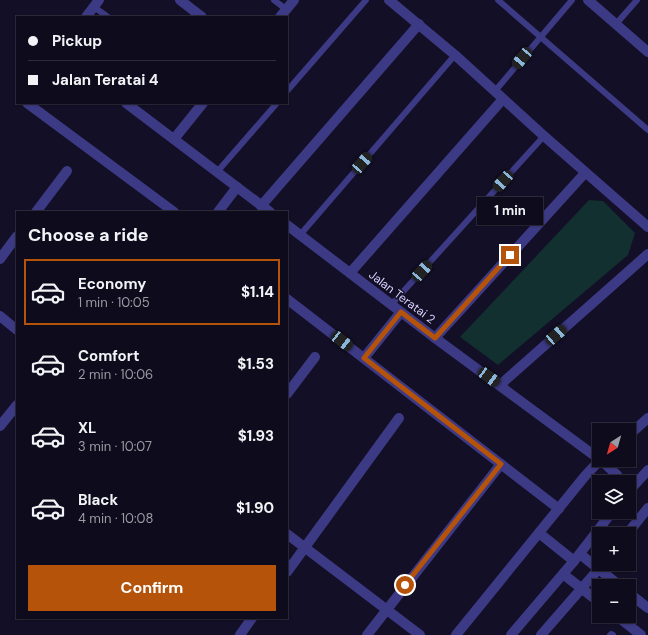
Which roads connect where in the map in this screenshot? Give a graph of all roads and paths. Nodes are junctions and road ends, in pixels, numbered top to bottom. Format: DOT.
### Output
graph roads {
  1 [pos="180,0"];
  2 [pos="274,0"];
  3 [pos="294,0"];
  4 [pos="366,0"];
  5 [pos="389,0"];
  6 [pos="498,0"];
  7 [pos="572,0"];
  8 [pos="588,0"];
  9 [pos="637,0"];
  10 [pos="97,3"];
  11 [pos="283,13"];
  12 [pos="87,16"];
  13 [pos="107,16"];
  14 [pos="201,16"];
  15 [pos="419,24"];
  16 [pos="616,24"];
  17 [pos="541,37"];
  18 [pos="648,52"];
  19 [pos="455,55"];
  20 [pos="288,90"];
  21 [pos="495,91"];
  22 [pos="503,99"];
  23 [pos="28,104"];
  24 [pos="127,104"];
  25 [pos="202,104"];
  26 [pos="276,104"];
  27 [pos="648,130"];
  28 [pos="544,136"];
  29 [pos="174,139"];
  30 [pos="67,171"];
  31 [pos="217,172"];
  32 [pos="585,172"];
  33 [pos="237,187"];
  34 [pos="261,206"];
  35 [pos="37,211"];
  36 [pos="173,211"];
  37 [pos="219,211"];
  38 [pos="268,211"];
  39 [pos="288,226"];
  40 [pos="648,227"];
  41 [pos="300,235"];
  42 [pos="16,237"];
  43 [pos="648,254"];
  44 [pos="0,259"];
  45 [pos="350,273"];
  46 [pos="288,300"];
  47 [pos="391,305"];
  48 [pos="401,312"];
  49 [pos="0,316"];
  50 [pos="16,329"];
  51 [pos="435,338"];
  52 [pos="315,357"];
  53 [pos="364,358"];
  54 [pos="500,385"];
  55 [pos="288,393"];
  56 [pos="16,406"];
  57 [pos="400,418"];
  58 [pos="648,418"];
  59 [pos="0,426"];
  60 [pos="636,429"];
  61 [pos="592,454"];
  62 [pos="501,464"];
  63 [pos="593,467"];
  64 [pos="608,467"];
  65 [pos="648,470"];
  66 [pos="617,475"];
  67 [pos="636,483"];
  68 [pos="648,508"];
  69 [pos="559,509"];
  70 [pos="607,519"];
  71 [pos="633,527"];
  72 [pos="539,533"];
  73 [pos="288,535"];
  74 [pos="305,547"];
  75 [pos="577,558"];
  76 [pos="592,563"];
  77 [pos="288,571"];
  78 [pos="597,571"];
  79 [pos="606,571"];
  80 [pos="563,574"];
  81 [pos="613,579"];
  82 [pos="582,588"];
  83 [pos="592,596"];
  84 [pos="636,599"];
  85 [pos="648,608"];
  86 [pos="386,609"];
  87 [pos="251,619"];
  88 [pos="626,623"];
  89 [pos="240,635"];
  90 [pos="367,635"];
  91 [pos="420,635"];
  92 [pos="456,635"];
  93 [pos="511,635"];
  94 [pos="541,635"];
  95 [pos="641,635"];
  1 -- 14 [label="street"];
  2 -- 11 [label="lane"];
  3 -- 11 [label="street"];
  4 -- 20 [label="lane"];
  5 -- 15 [label="street"];
  6 -- 17 [label="lane"];
  7 -- 17 [label="lane"];
  8 -- 16 [label="street"];
  9 -- 16 [label="lane"];
  10 -- 12 [label="street"];
  10 -- 13 [label="lane"];
  15 -- 19 [label="street"];
  15 -- 34 [label="street"];
  16 -- 18 [label="street"];
  17 -- 21 [label="lane"];
  17 -- 27 [label="lane"];
  19 -- 21 [label="street"];
  19 -- 41 [label="lane"];
  21 -- 22 [label="street"];
  22 -- 28 [label="street"];
  22 -- 45 [label="street"];
  23 -- 36 [label="street"];
  24 -- 29 [label="street"];
  25 -- 29 [label="street"];
  26 -- 31 [label="lane"];
  28 -- 32 [label="street"];
  28 -- 47 [label="lane"];
  29 -- 31 [label="street"];
  30 -- 35 [label="street"];
  31 -- 33 [label="street"];
  32 -- 40 [label="street"];
  32 -- 51 [label="street"];
  33 -- 34 [label="street"];
  33 -- 37 [label="street"];
  34 -- 38 [label="street"];
  39 -- 41 [label="street, Jalan Teratai 2"];
  41 -- 45 [label="street, Jalan Teratai 2"];
  42 -- 44 [label="street"];
  43 -- 54 [label="street"];
  45 -- 47 [label="street, Jalan Teratai 2"];
  46 -- 53 [label="street"];
  47 -- 48 [label="street, Jalan Teratai 2"];
  48 -- 51 [label="street, Jalan Teratai 2"];
  48 -- 53 [label="street"];
  49 -- 50 [label="street"];
  51 -- 54 [label="street, Jalan Teratai 2"];
  52 -- 55 [label="street"];
  53 -- 62 [label="street"];
  54 -- 61 [label="street, Jalan Teratai 2"];
  56 -- 59 [label="street"];
  57 -- 74 [label="street"];
  58 -- 60 [label="street"];
  62 -- 69 [label="street"];
  62 -- 86 [label="street"];
  63 -- 69 [label="street"];
  64 -- 66 [label="street, Jalan Teratai 2"];
  65 -- 67 [label="street"];
  68 -- 71 [label="street"];
  69 -- 72 [label="street"];
  70 -- 75 [label="street"];
  72 -- 75 [label="street"];
  72 -- 92 [label="street"];
  73 -- 74 [label="street"];
  74 -- 77 [label="street"];
  74 -- 86 [label="street"];
  75 -- 76 [label="street"];
  75 -- 80 [label="street"];
  78 -- 82 [label="street"];
  79 -- 81 [label="street"];
  80 -- 82 [label="street"];
  80 -- 93 [label="street"];
  82 -- 83 [label="street"];
  82 -- 94 [label="street"];
  84 -- 85 [label="street"];
  86 -- 90 [label="street"];
  86 -- 91 [label="street"];
  87 -- 89 [label="street"];
  88 -- 95 [label="street"];
}
